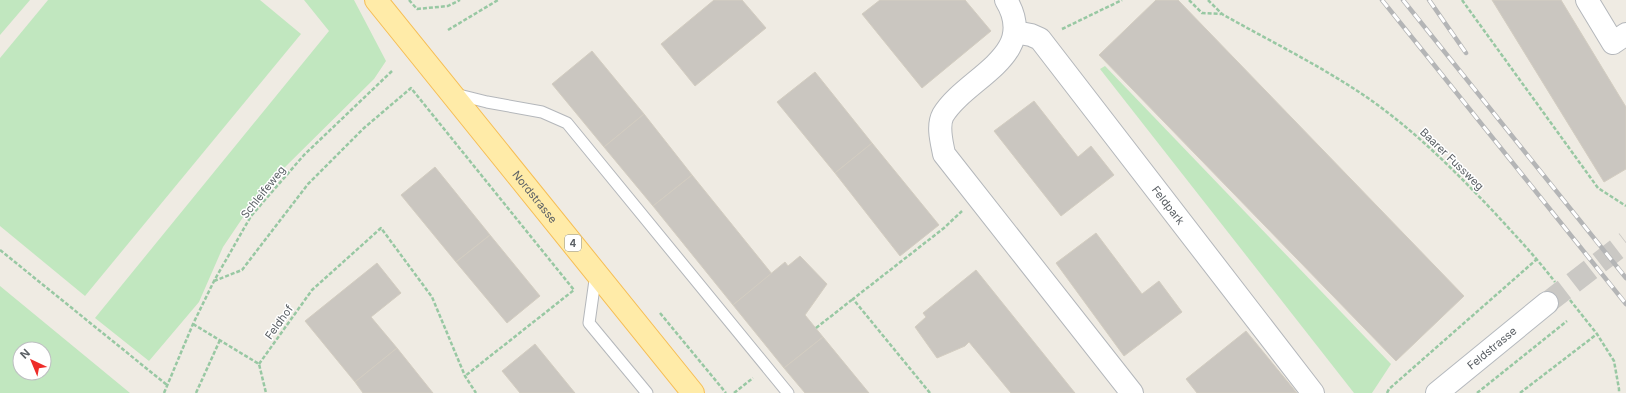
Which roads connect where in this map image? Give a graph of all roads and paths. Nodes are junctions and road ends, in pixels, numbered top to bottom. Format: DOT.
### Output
graph roads {
  1 [pos="376,0"];
  2 [pos="409,0"];
  3 [pos="460,0"];
  4 [pos="498,0"];
  5 [pos="1006,0"];
  6 [pos="1122,0"];
  7 [pos="1189,0"];
  8 [pos="1208,0"];
  9 [pos="1462,0"];
  10 [pos="1587,0"];
  11 [pos="1222,14"];
  12 [pos="448,30"];
  13 [pos="1015,32"];
  14 [pos="1626,34"];
  15 [pos="1040,40"];
  16 [pos="392,71"];
  17 [pos="452,93"];
  18 [pos="1626,206"];
  19 [pos="944,228"];
  20 [pos="0,250"];
  21 [pos="1538,259"];
  22 [pos="596,272"];
  23 [pos="214,281"];
  24 [pos="1557,284"];
  25 [pos="853,299"];
  26 [pos="1557,300"];
  27 [pos="1567,321"];
  28 [pos="193,324"];
  29 [pos="816,328"];
  30 [pos="1597,334"];
  31 [pos="220,340"];
  32 [pos="258,363"];
  33 [pos="465,376"];
  34 [pos="167,385"];
  35 [pos="164,393"];
  36 [pos="196,393"];
  37 [pos="266,393"];
  38 [pos="476,393"];
  39 [pos="647,393"];
  40 [pos="693,393"];
  41 [pos="788,393"];
  42 [pos="930,393"];
  43 [pos="1132,393"];
  44 [pos="1313,393"];
  45 [pos="1387,393"];
  46 [pos="1437,393"];
  47 [pos="1477,393"];
  48 [pos="1520,393"];
  49 [pos="1618,393"];
  1 -- 17 [label="main road, Nordstrasse / 4"];
  2 -- 3 [label="path"];
  4 -- 12 [label="path"];
  5 -- 13 [label="street"];
  6 -- 15 [label="path"];
  7 -- 11 [label="path"];
  8 -- 11 [label="path, Baarer Fussweg"];
  9 -- 18 [label="path"];
  10 -- 14 [label="street"];
  11 -- 21 [label="path, Baarer Fussweg"];
  13 -- 15 [label="street"];
  13 -- 43 [label="street"];
  15 -- 44 [label="street, Feldpark"];
  16 -- 23 [label="path, Schleifeweg"];
  17 -- 22 [label="main road, Nordstrasse / 4"];
  17 -- 41 [label="lane"];
  19 -- 25 [label="path"];
  20 -- 34 [label="path"];
  21 -- 24 [label="path, Baarer Fussweg"];
  21 -- 45 [label="path"];
  22 -- 39 [label="lane"];
  22 -- 40 [label="main road, Nordstrasse / 4"];
  23 -- 28 [label="path, Schleifeweg"];
  23 -- 33 [label="path"];
  25 -- 29 [label="path"];
  25 -- 42 [label="path"];
  26 -- 30 [label="path"];
  26 -- 46 [label="street, Feldstrasse"];
  27 -- 47 [label="path"];
  28 -- 31 [label="path"];
  28 -- 34 [label="path, Schleifeweg"];
  30 -- 48 [label="path"];
  30 -- 49 [label="path"];
  31 -- 32 [label="path"];
  31 -- 36 [label="path"];
  32 -- 33 [label="path, Feldhof"];
  32 -- 37 [label="path"];
  33 -- 38 [label="path"];
  34 -- 35 [label="path, Schleifeweg"];
}
